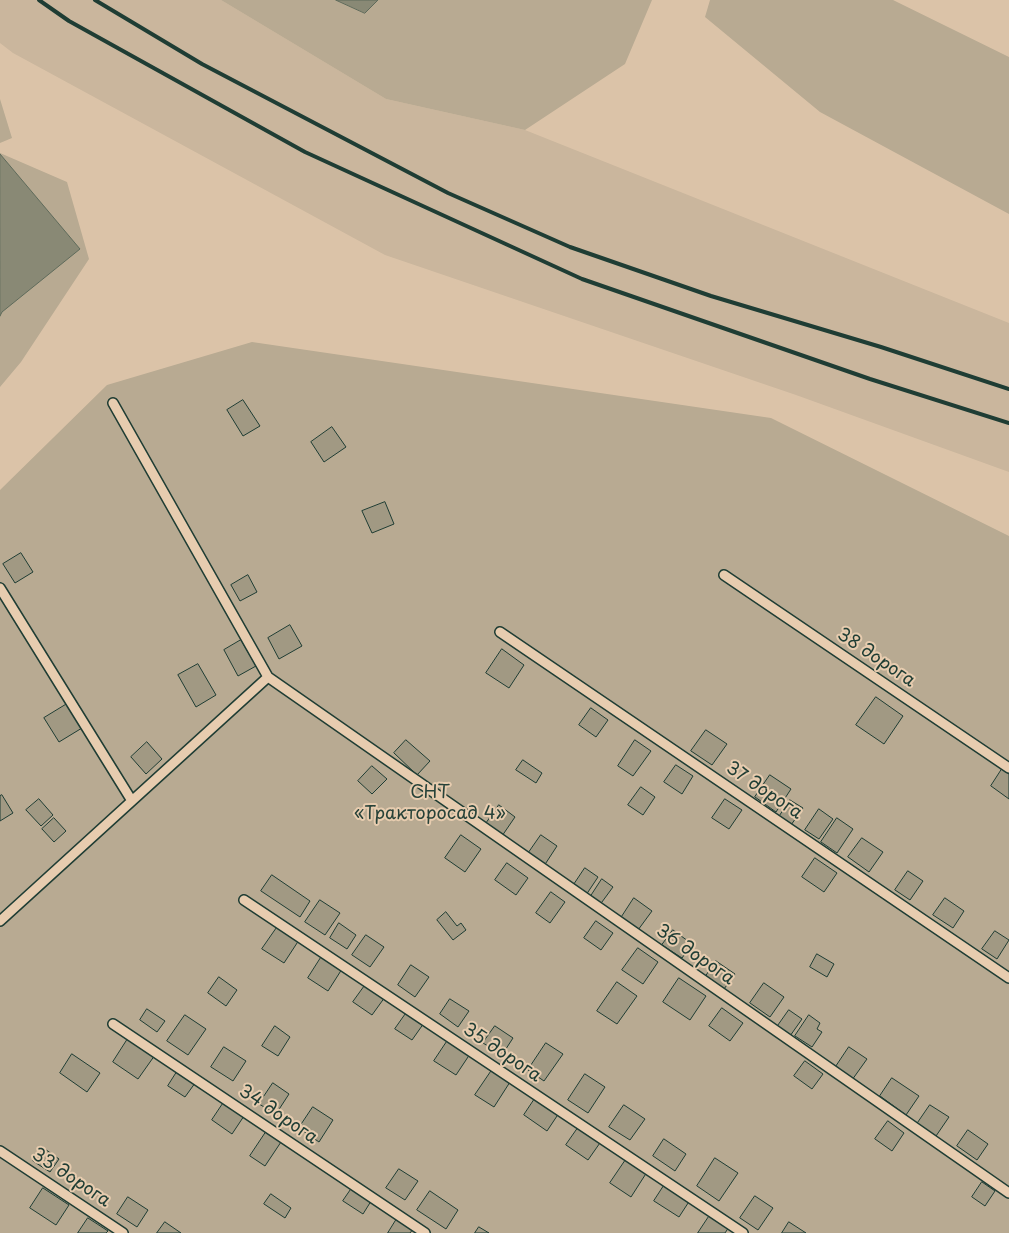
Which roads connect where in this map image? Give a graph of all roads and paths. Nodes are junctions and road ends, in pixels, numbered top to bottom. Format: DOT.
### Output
graph roads {
  1 [pos="113,403"];
  2 [pos="724,575"];
  3 [pos="0,588"];
  4 [pos="500,632"];
  5 [pos="268,677"];
  6 [pos="1009,768"];
  7 [pos="132,801"];
  8 [pos="244,900"];
  9 [pos="0,921"];
  10 [pos="1009,978"];
  11 [pos="113,1024"];
  12 [pos="0,1150"];
  13 [pos="1009,1194"];
  14 [pos="123,1233"];
  15 [pos="425,1233"];
  16 [pos="743,1233"];
  1 -- 5 [label="lane"];
  2 -- 6 [label="lane, 38 дорога"];
  3 -- 7 [label="lane"];
  4 -- 10 [label="lane, 37 дорога"];
  5 -- 7 [label="lane"];
  5 -- 13 [label="lane, 36 дорога"];
  7 -- 9 [label="lane"];
  8 -- 16 [label="lane, 35 дорога"];
  11 -- 15 [label="lane, 34 дорога"];
  12 -- 14 [label="lane, 33 дорога"];
}
